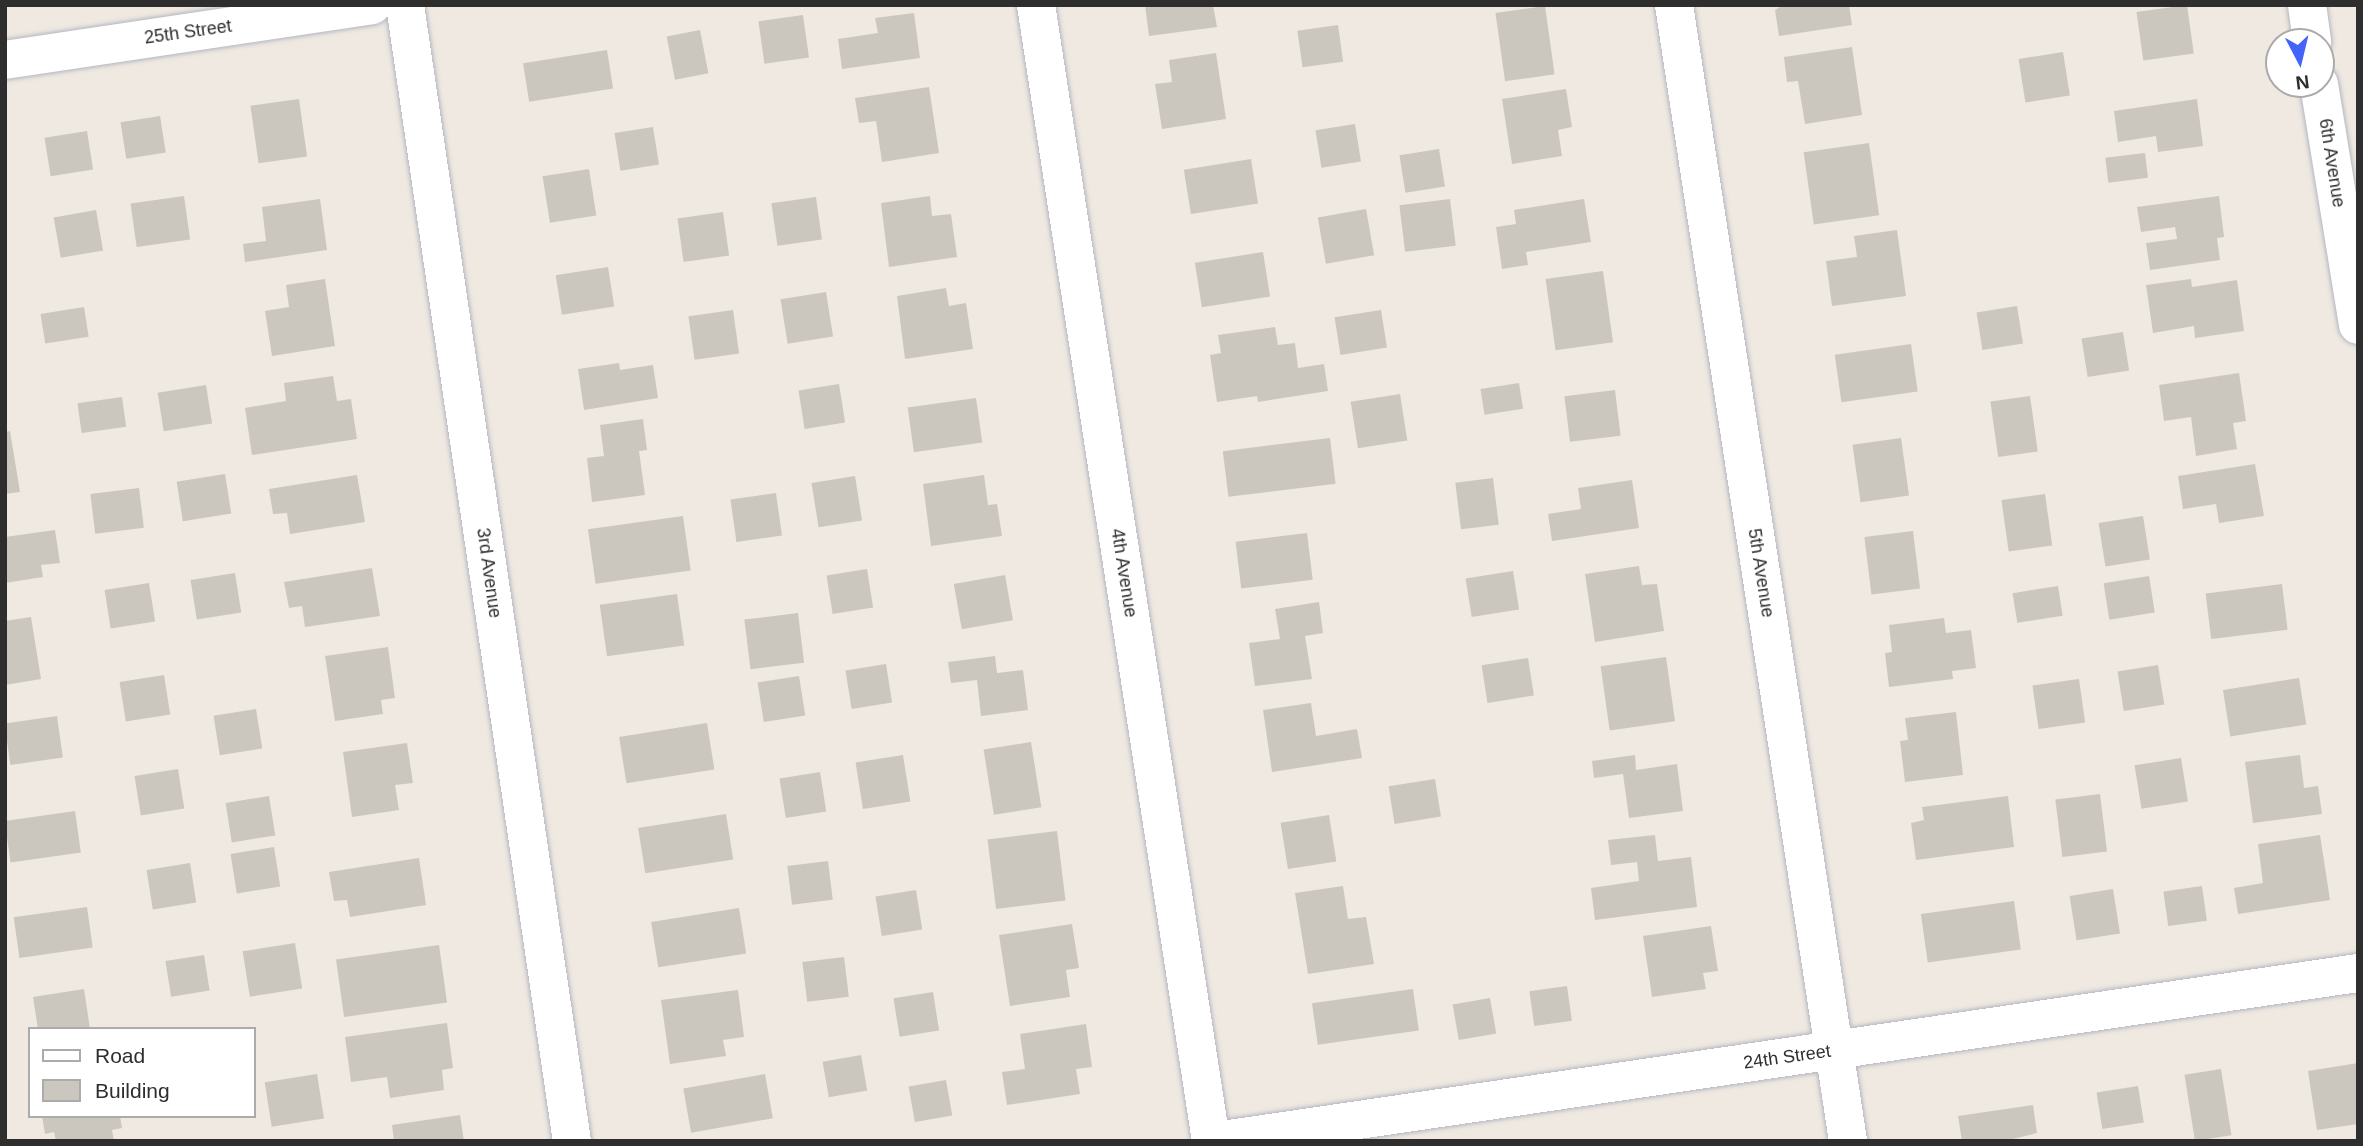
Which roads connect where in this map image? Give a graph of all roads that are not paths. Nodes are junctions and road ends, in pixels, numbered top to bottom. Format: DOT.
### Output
graph roads {
  1 [pos="372,5"];
  2 [pos="405,5"];
  3 [pos="1036,5"];
  4 [pos="1675,5"];
  5 [pos="2307,5"];
  6 [pos="2310,28"];
  7 [pos="5,60"];
  8 [pos="2321,98"];
  9 [pos="2358,325"];
  10 [pos="2358,973"];
  11 [pos="1834,1050"];
  12 [pos="572,1141"];
  13 [pos="1211,1141"];
  14 [pos="1216,1141"];
  15 [pos="1848,1141"];
  1 -- 7 [label="street, 25th Street"];
  2 -- 12 [label="street, 3rd Avenue"];
  3 -- 13 [label="street, 4th Avenue"];
  4 -- 11 [label="street, 5th Avenue"];
  5 -- 6 [label="street"];
  8 -- 9 [label="street, 6th Avenue"];
  10 -- 11 [label="street, 24th Street"];
  11 -- 14 [label="street, 24th Street"];
  11 -- 15 [label="street, 5th Avenue"];
}
